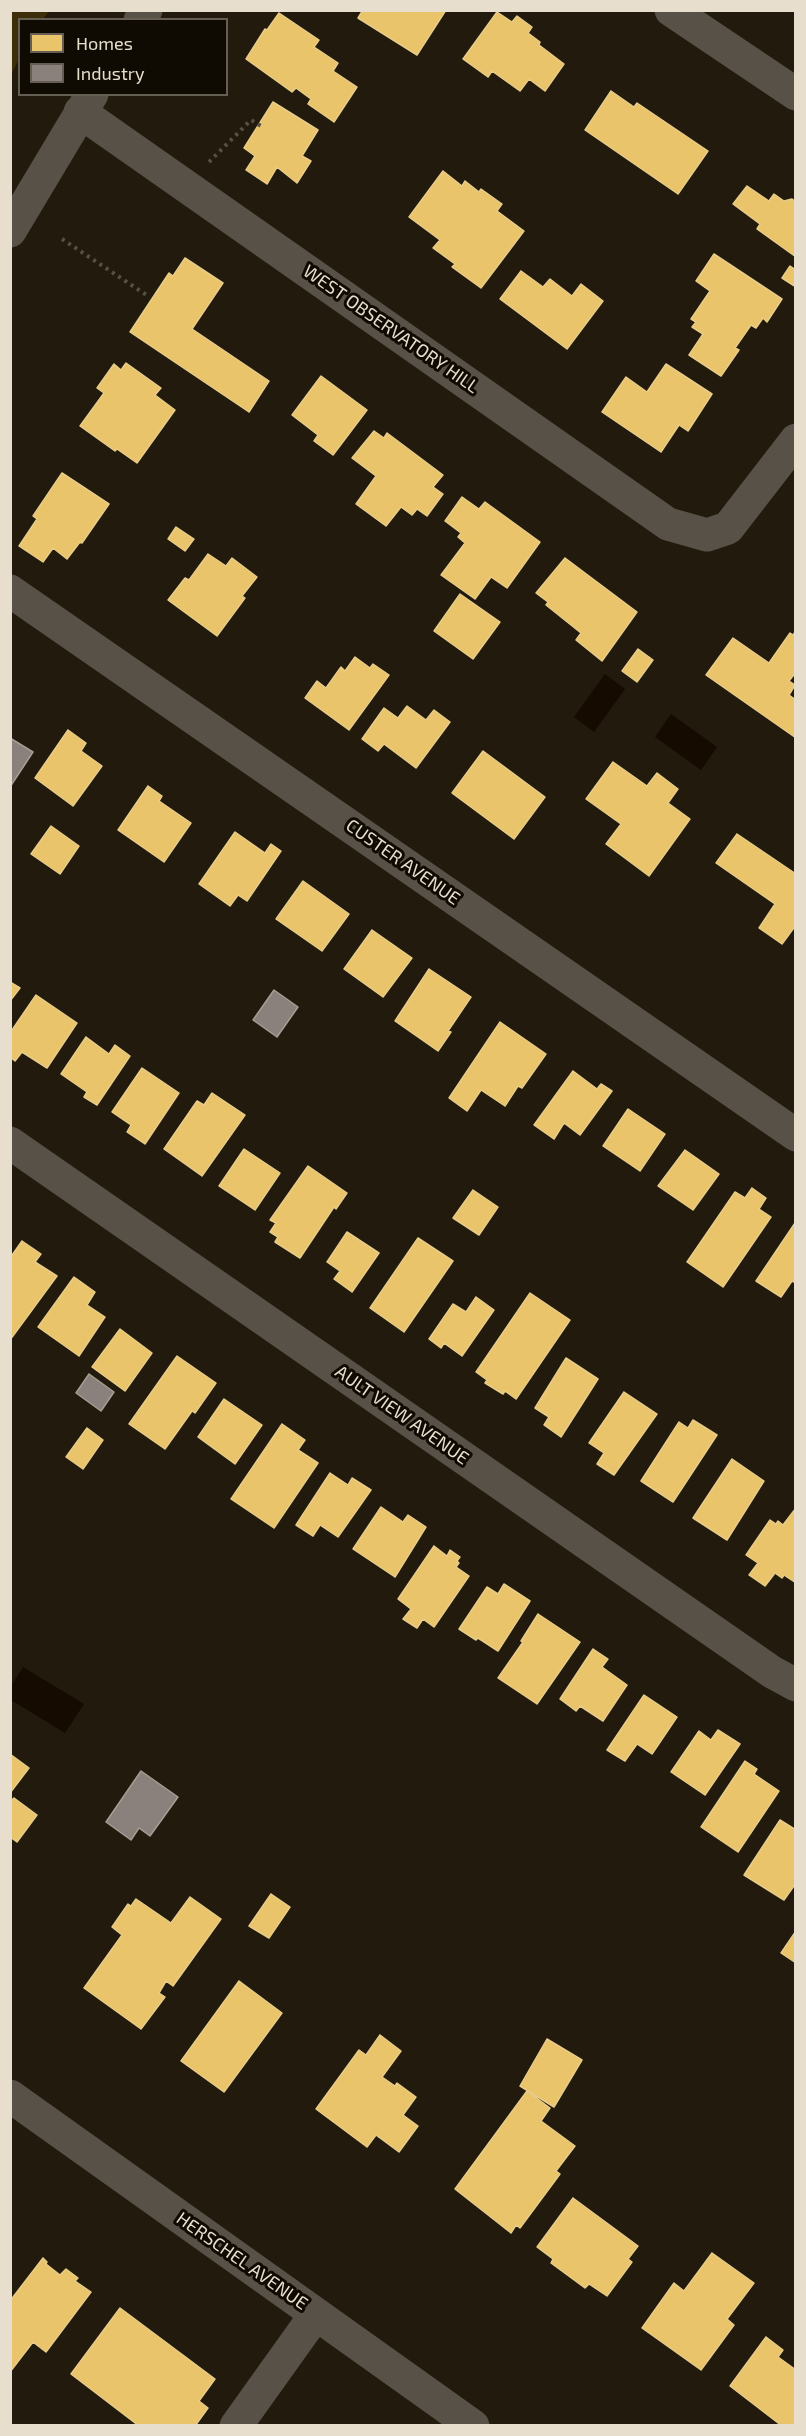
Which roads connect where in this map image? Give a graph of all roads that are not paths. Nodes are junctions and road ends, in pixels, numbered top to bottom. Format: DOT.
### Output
graph roads {
  1 [pos="671,10"];
  2 [pos="795,94"];
  3 [pos="86,103"];
  4 [pos="10,231"];
  5 [pos="795,440"];
  6 [pos="10,591"];
  7 [pos="795,1135"];
  8 [pos="10,1143"];
  9 [pos="795,1685"];
  10 [pos="10,2096"];
  11 [pos="316,2314"];
  12 [pos="236,2426"];
  13 [pos="473,2426"];
  1 -- 2 [label="street"];
  3 -- 4 [label="street"];
  3 -- 5 [label="street, WEST OBSERVATORY HILL"];
  6 -- 7 [label="street, CUSTER AVENUE"];
  8 -- 9 [label="street, AULT VIEW AVENUE"];
  10 -- 11 [label="street, HERSCHEL AVENUE"];
  11 -- 12 [label="street"];
  11 -- 13 [label="street, HERSCHEL AVENUE"];
}
